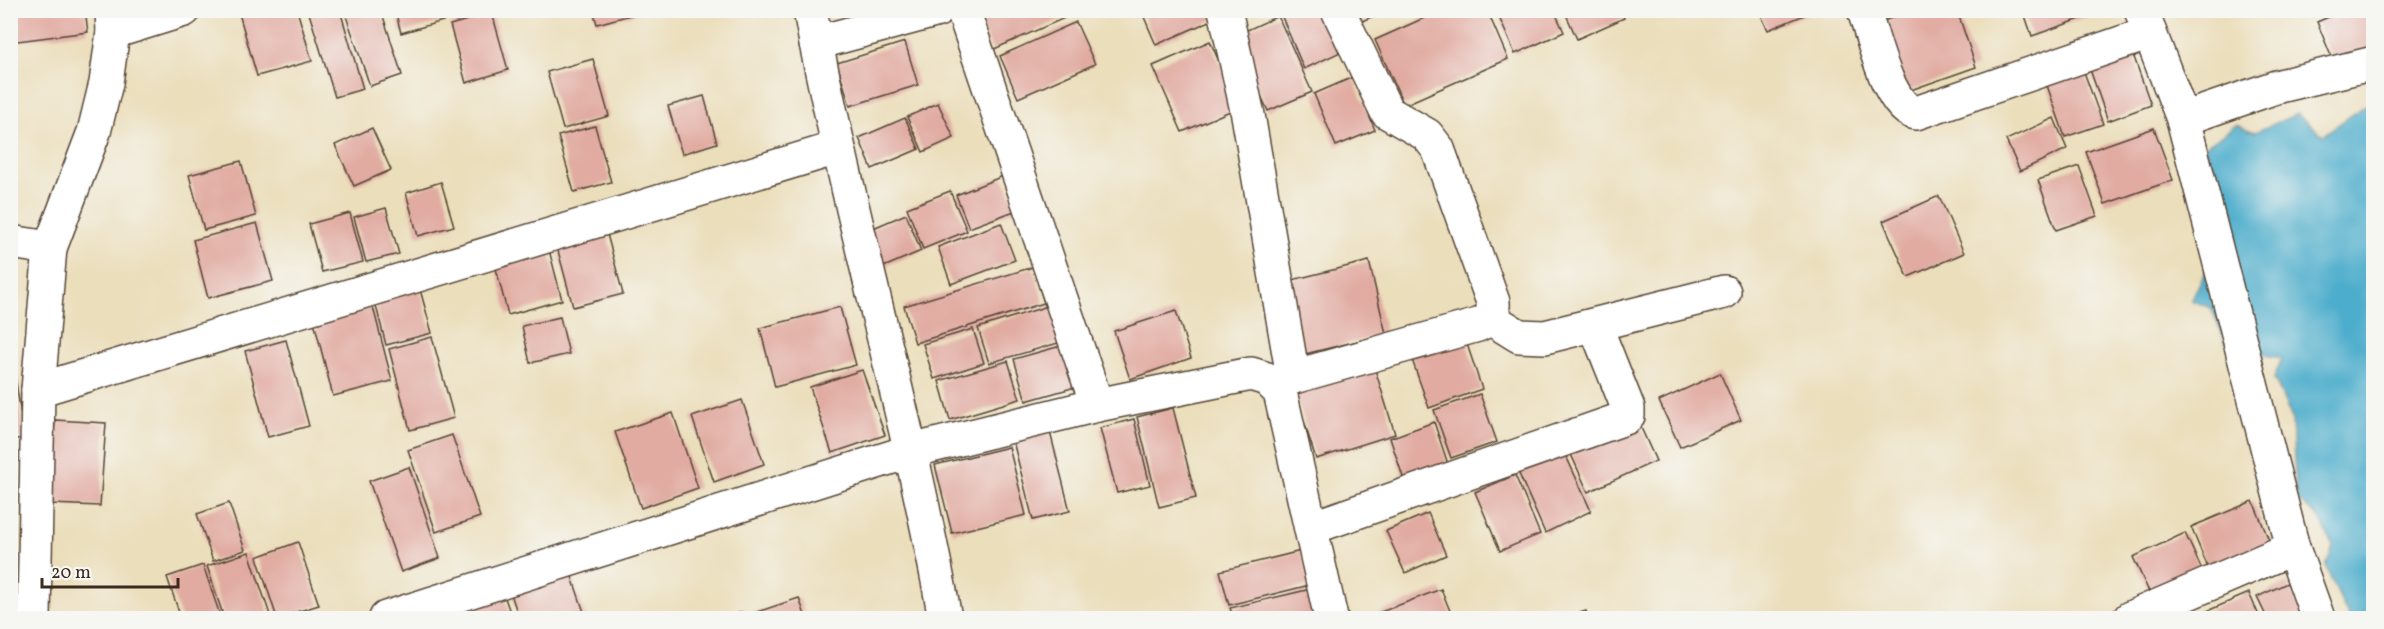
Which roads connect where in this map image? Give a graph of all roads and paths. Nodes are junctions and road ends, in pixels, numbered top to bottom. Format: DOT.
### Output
graph roads {
  1 [pos="184,10"];
  2 [pos="810,10"];
  3 [pos="938,10"];
  4 [pos="963,10"];
  5 [pos="1225,10"];
  6 [pos="1338,10"];
  7 [pos="1864,10"];
  8 [pos="113,21"];
  9 [pos="2146,22"];
  10 [pos="816,43"];
  11 [pos="2373,63"];
  12 [pos="2183,119"];
  13 [pos="837,148"];
  14 [pos="10,242"];
  15 [pos="50,248"];
  16 [pos="1724,292"];
  17 [pos="1490,318"];
  18 [pos="1595,325"];
  19 [pos="1282,380"];
  20 [pos="38,390"];
  21 [pos="1097,405"];
  22 [pos="911,451"];
  23 [pos="1311,528"];
  24 [pos="2293,548"];
  25 [pos="423,613"];
  26 [pos="34,618"];
  27 [pos="386,618"];
  28 [pos="945,618"];
  29 [pos="1331,618"];
  30 [pos="2130,618"];
  31 [pos="2318,618"];
  1 -- 8 [label="street"];
  2 -- 10 [label="street"];
  3 -- 10 [label="street"];
  4 -- 21 [label="street"];
  5 -- 19 [label="street"];
  6 -- 17 [label="street"];
  7 -- 9 [label="street"];
  8 -- 15 [label="street"];
  9 -- 12 [label="street"];
  10 -- 13 [label="street"];
  11 -- 12 [label="street"];
  12 -- 24 [label="street"];
  13 -- 20 [label="street"];
  13 -- 22 [label="street"];
  14 -- 15 [label="street"];
  15 -- 20 [label="street"];
  16 -- 18 [label="street"];
  17 -- 18 [label="street"];
  17 -- 19 [label="street"];
  18 -- 23 [label="street"];
  19 -- 21 [label="street"];
  19 -- 23 [label="street"];
  20 -- 26 [label="street"];
  21 -- 22 [label="street"];
  22 -- 25 [label="street"];
  22 -- 28 [label="street"];
  23 -- 29 [label="street"];
  24 -- 30 [label="street"];
  24 -- 31 [label="street"];
  25 -- 27 [label="street"];
}
